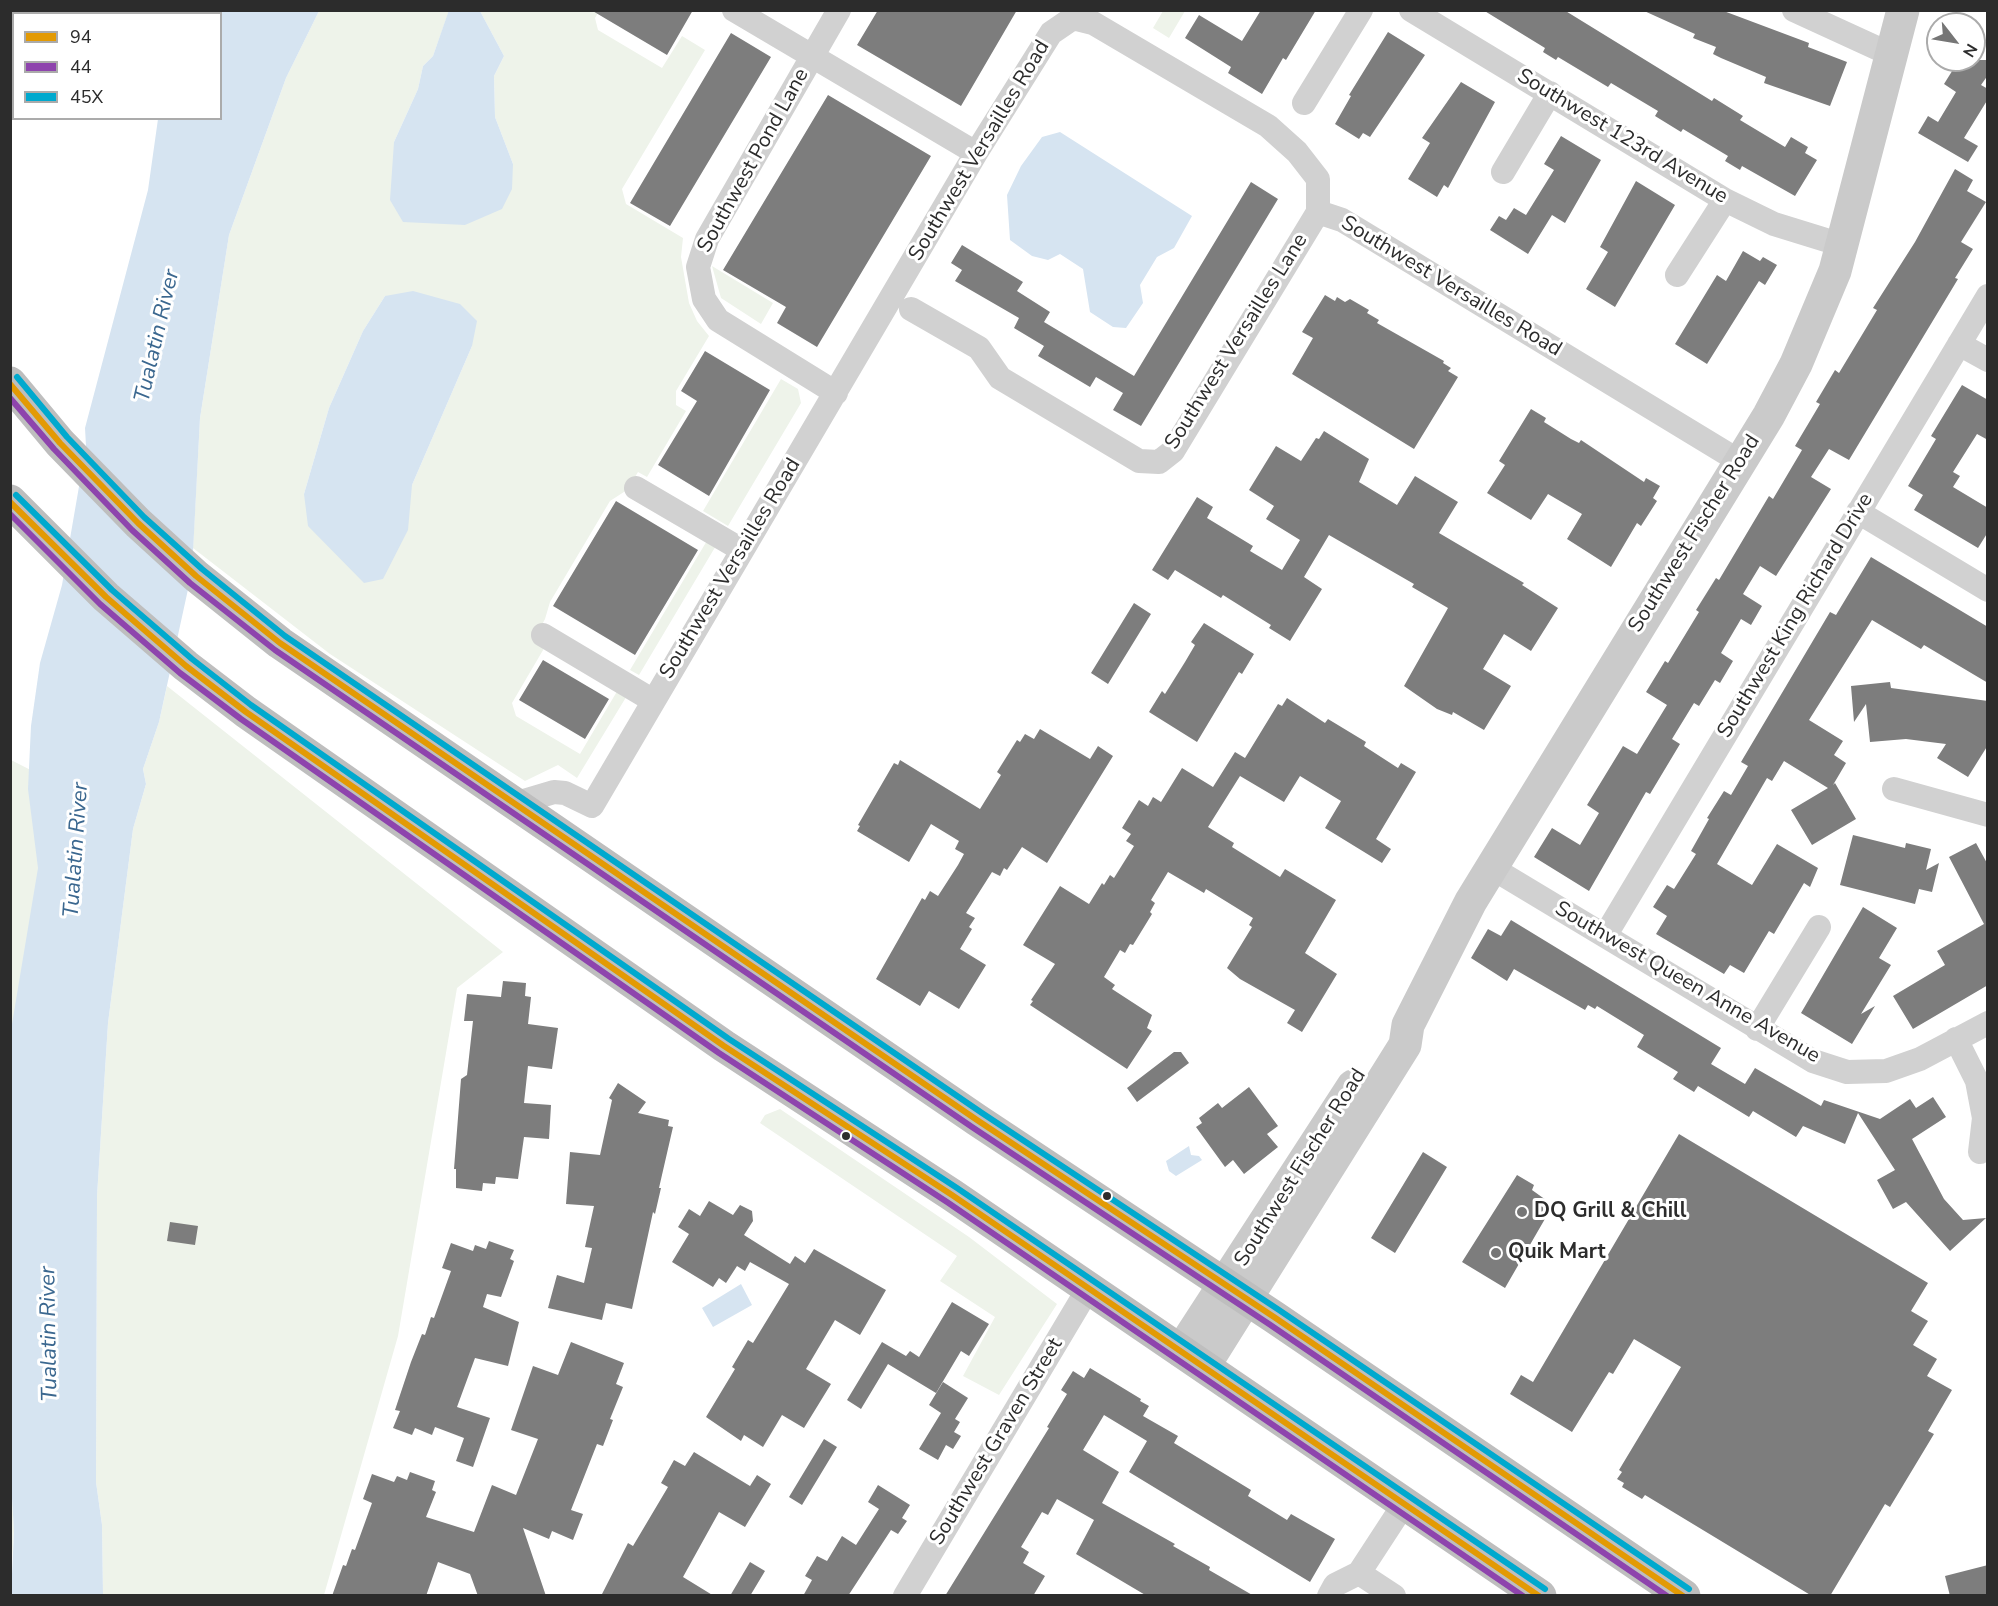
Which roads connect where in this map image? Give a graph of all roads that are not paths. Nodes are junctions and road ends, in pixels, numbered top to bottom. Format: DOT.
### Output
graph roads {
  1 [pos="734,10"];
  2 [pos="839,10"];
  3 [pos="1360,10"];
  4 [pos="1411,10"];
  5 [pos="1794,10"];
  6 [pos="1903,10"];
  7 [pos="1892,55"];
  8 [pos="812,56"];
  9 [pos="1550,93"];
  10 [pos="1304,104"];
  11 [pos="976,153"];
  12 [pos="1503,172"];
  13 [pos="1725,200"];
  14 [pos="1317,212"];
  15 [pos="1842,245"];
  16 [pos="1677,275"];
  17 [pos="1988,296"];
  18 [pos="910,309"];
  19 [pos="1959,344"];
  20 [pos="1988,360"];
  21 [pos="10,383"];
  22 [pos="836,393"];
  23 [pos="1739,461"];
  24 [pos="636,488"];
  25 [pos="10,501"];
  26 [pos="1858,512"];
  27 [pos="742,550"];
  28 [pos="1988,590"];
  29 [pos="543,635"];
  30 [pos="652,700"];
  31 [pos="1894,789"];
  32 [pos="517,803"];
  33 [pos="1988,815"];
  34 [pos="1492,868"];
  35 [pos="1819,927"];
  36 [pos="1605,936"];
  37 [pos="1988,1023"];
  38 [pos="1757,1029"];
  39 [pos="1956,1039"];
  40 [pos="1980,1152"];
  41 [pos="1088,1288"];
  42 [pos="1237,1291"];
  43 [pos="1193,1359"];
  44 [pos="1404,1504"];
  45 [pos="1360,1585"];
  46 [pos="905,1596"];
  47 [pos="1329,1596"];
  48 [pos="1394,1596"];
  49 [pos="1540,1596"];
  50 [pos="1684,1596"];
  1 -- 8 [label="street"];
  2 -- 8 [label="street, Southwest Pond Lane"];
  3 -- 10 [label="street"];
  4 -- 9 [label="street, Southwest 123rd Avenue"];
  5 -- 7 [label="street"];
  6 -- 7 [label="street, Southwest Fischer Road"];
  7 -- 15 [label="street, Southwest Fischer Road"];
  8 -- 11 [label="street"];
  8 -- 22 [label="street, Southwest Pond Lane"];
  9 -- 12 [label="street"];
  9 -- 13 [label="street, Southwest 123rd Avenue"];
  11 -- 14 [label="street, Southwest Versailles Road"];
  11 -- 22 [label="street, Southwest Versailles Road"];
  13 -- 15 [label="street, Southwest 123rd Avenue"];
  13 -- 16 [label="street"];
  14 -- 18 [label="street, Southwest Versailles Lane"];
  14 -- 23 [label="street, Southwest Versailles Road"];
  15 -- 23 [label="street, Southwest Fischer Road"];
  17 -- 19 [label="street, Southwest King Richard Drive"];
  19 -- 20 [label="street"];
  19 -- 26 [label="street, Southwest King Richard Drive"];
  21 -- 32 [label="highway"];
  22 -- 27 [label="street, Southwest Versailles Road"];
  23 -- 34 [label="street, Southwest Fischer Road"];
  24 -- 27 [label="street"];
  25 -- 41 [label="highway"];
  26 -- 28 [label="street"];
  26 -- 36 [label="street, Southwest King Richard Drive"];
  27 -- 30 [label="street, Southwest Versailles Road"];
  29 -- 30 [label="street"];
  30 -- 32 [label="street, Southwest Versailles Road"];
  31 -- 33 [label="street"];
  32 -- 42 [label="highway"];
  34 -- 36 [label="street, Southwest Queen Anne Avenue"];
  34 -- 42 [label="street, Southwest Fischer Road"];
  35 -- 38 [label="street"];
  36 -- 38 [label="street, Southwest Queen Anne Avenue"];
  37 -- 39 [label="street, Southwest Queen Anne Avenue"];
  38 -- 39 [label="street, Southwest Queen Anne Avenue"];
  39 -- 40 [label="street"];
  41 -- 43 [label="highway"];
  41 -- 46 [label="street, Southwest Graven Street"];
  42 -- 43 [label="street, Southwest Fischer Road"];
  42 -- 50 [label="highway"];
  43 -- 44 [label="highway"];
  44 -- 45 [label="street"];
  44 -- 49 [label="highway"];
  45 -- 47 [label="street"];
  45 -- 48 [label="street"];
}
